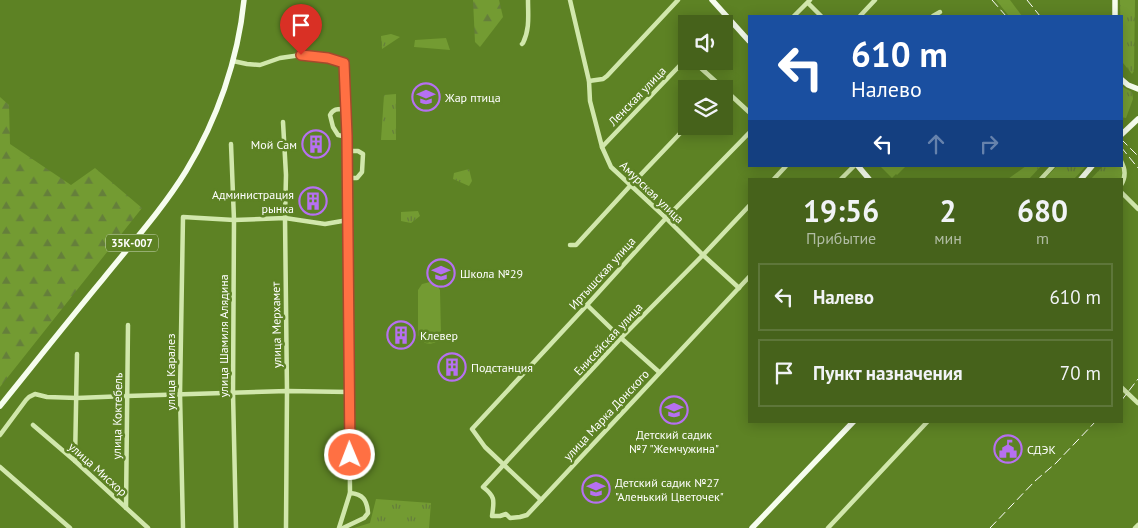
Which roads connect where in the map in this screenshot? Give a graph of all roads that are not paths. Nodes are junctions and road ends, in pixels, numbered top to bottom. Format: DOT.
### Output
graph roads {
  1 [pos="244,0"];
  2 [pos="528,0"];
  3 [pos="570,0"];
  4 [pos="678,0"];
  5 [pos="712,0"];
  6 [pos="875,0"];
  7 [pos="1115,0"];
  8 [pos="809,1"];
  9 [pos="940,12"];
  10 [pos="795,15"];
  11 [pos="820,15"];
  12 [pos="861,15"];
  13 [pos="936,15"];
  14 [pos="1115,15"];
  15 [pos="748,40"];
  16 [pos="522,44"];
  17 [pos="233,61"];
  18 [pos="678,67"];
  19 [pos="703,70"];
  20 [pos="713,80"];
  21 [pos="589,81"];
  22 [pos="1123,81"];
  23 [pos="1138,89"];
  24 [pos="733,98"];
  25 [pos="346,108"];
  26 [pos="748,111"];
  27 [pos="1138,113"];
  28 [pos="1136,121"];
  29 [pos="283,122"];
  30 [pos="1123,133"];
  31 [pos="748,134"];
  32 [pos="678,135"];
  33 [pos="347,136"];
  34 [pos="231,144"];
  35 [pos="602,147"];
  36 [pos="347,151"];
  37 [pos="1123,166"];
  38 [pos="785,167"];
  39 [pos="853,167"];
  40 [pos="859,167"];
  41 [pos="1052,167"];
  42 [pos="1091,167"];
  43 [pos="347,178"];
  44 [pos="775,178"];
  45 [pos="842,178"];
  46 [pos="867,178"];
  47 [pos="1042,178"];
  48 [pos="1082,178"];
  49 [pos="1123,182"];
  50 [pos="630,186"];
  51 [pos="1123,194"];
  52 [pos="748,207"];
  53 [pos="1138,209"];
  54 [pos="285,218"];
  55 [pos="666,218"];
  56 [pos="234,220"];
  57 [pos="348,220"];
  58 [pos="570,245"];
  59 [pos="703,255"];
  60 [pos="748,278"];
  61 [pos="739,288"];
  62 [pos="587,305"];
  63 [pos="128,325"];
  64 [pos="621,338"];
  65 [pos="77,354"];
  66 [pos="659,372"];
  67 [pos="1123,389"];
  68 [pos="287,391"];
  69 [pos="349,392"];
  70 [pos="233,393"];
  71 [pos="180,394"];
  72 [pos="127,396"];
  73 [pos="77,398"];
  74 [pos="1138,403"];
  75 [pos="0,406"];
  76 [pos="852,423"];
  77 [pos="926,423"];
  78 [pos="32,425"];
  79 [pos="0,435"];
  80 [pos="74,461"];
  81 [pos="504,465"];
  82 [pos="0,467"];
  83 [pos="483,487"];
  84 [pos="349,496"];
  85 [pos="541,500"];
  86 [pos="126,508"];
  87 [pos="1138,525"];
  88 [pos="70,528"];
  89 [pos="148,528"];
  90 [pos="183,528"];
  91 [pos="236,528"];
  92 [pos="286,528"];
  93 [pos="341,528"];
  94 [pos="752,528"];
  95 [pos="828,528"];
  96 [pos="1135,528"];
  1 -- 17 [label="main road, 35К-007"];
  2 -- 16 [label="street"];
  3 -- 21 [label="street, Амурская улица"];
  4 -- 21 [label="street"];
  5 -- 15 [label="main road"];
  6 -- 12 [label="street"];
  7 -- 14 [label="main road"];
  8 -- 10 [label="street"];
  8 -- 11 [label="street"];
  9 -- 13 [label="street"];
  17 -- 25 [label="street"];
  17 -- 75 [label="main road, 35К-007"];
  18 -- 35 [label="street, Ленская улица"];
  19 -- 20 [label="street"];
  21 -- 35 [label="street, Амурская улица"];
  22 -- 23 [label="main road"];
  24 -- 26 [label="street"];
  25 -- 33 [label="street"];
  25 -- 33 [label="street"];
  27 -- 28 [label="main road"];
  28 -- 30 [label="main road"];
  29 -- 54 [label="street, улица Мерхамет"];
  31 -- 55 [label="street, Иртышская улица"];
  32 -- 50 [label="street"];
  33 -- 36 [label="street"];
  34 -- 56 [label="street, улица Шамиля Алядина"];
  35 -- 50 [label="street, Амурская улица"];
  36 -- 43 [label="street"];
  36 -- 43 [label="street"];
  37 -- 49 [label="street"];
  38 -- 44 [label="street"];
  39 -- 45 [label="street"];
  40 -- 46 [label="main road"];
  41 -- 47 [label="street"];
  42 -- 48 [label="main road"];
  43 -- 57 [label="street"];
  50 -- 55 [label="street, Амурская улица"];
  50 -- 58 [label="street"];
  51 -- 53 [label="street"];
  52 -- 59 [label="street, Енисейская улица"];
  54 -- 56 [label="street"];
  54 -- 57 [label="street"];
  54 -- 68 [label="street, улица Мерхамет"];
  55 -- 59 [label="street, Амурская улица"];
  55 -- 62 [label="street, Иртышская улица"];
  56 -- 70 [label="street, улица Шамиля Алядина"];
  56 -- 71 [label="street, улица Каралез"];
  57 -- 69 [label="street"];
  59 -- 61 [label="street, Амурская улица"];
  59 -- 64 [label="street, Енисейская улица"];
  60 -- 61 [label="street, улица Марка Донского"];
  61 -- 66 [label="street, улица Марка Донского"];
  62 -- 64 [label="street"];
  62 -- 81 [label="street, Иртышская улица"];
  63 -- 72 [label="street, улица Коктебель"];
  64 -- 66 [label="street"];
  64 -- 81 [label="street, Енисейская улица"];
  65 -- 73 [label="street"];
  66 -- 85 [label="street, улица Марка Донского"];
  67 -- 74 [label="street"];
  68 -- 69 [label="street"];
  68 -- 70 [label="street"];
  68 -- 92 [label="street, улица Мерхамет"];
  69 -- 84 [label="street"];
  70 -- 71 [label="street"];
  70 -- 91 [label="street, улица Шамиля Алядина"];
  71 -- 72 [label="street"];
  71 -- 90 [label="street, улица Каралез"];
  72 -- 73 [label="street"];
  72 -- 86 [label="street, улица Коктебель"];
  73 -- 79 [label="street"];
  73 -- 80 [label="street"];
  76 -- 94 [label="main road"];
  77 -- 95 [label="street"];
  78 -- 80 [label="street, улица Мисхор"];
  80 -- 86 [label="street, улица Мисхор"];
  81 -- 83 [label="street, Енисейская улица"];
  81 -- 85 [label="street"];
  82 -- 88 [label="street"];
  83 -- 85 [label="street, улица Марка Донского"];
  84 -- 93 [label="street"];
  84 -- 93 [label="street"];
  86 -- 89 [label="street, улица Мисхор"];
  87 -- 96 [label="street"];
}
